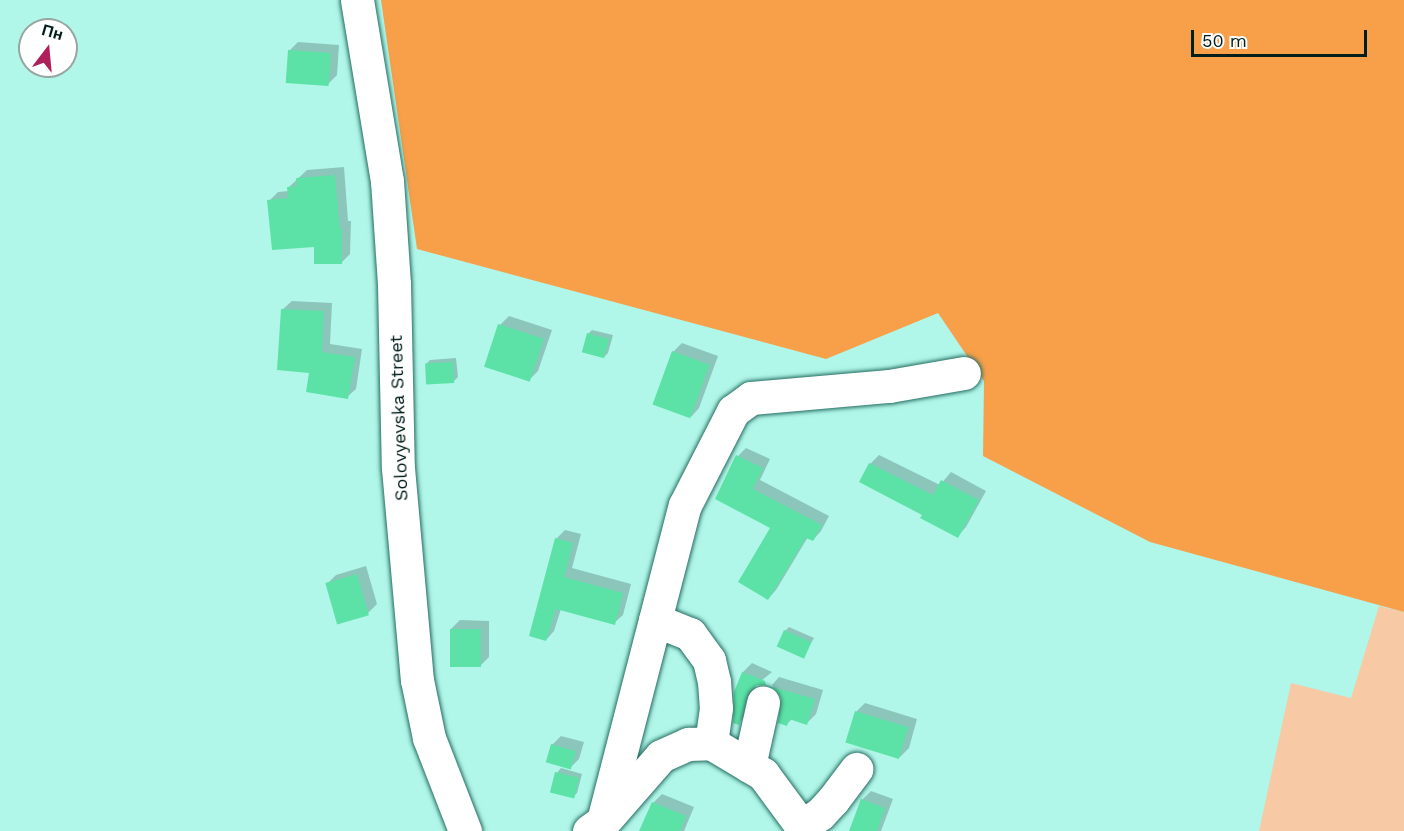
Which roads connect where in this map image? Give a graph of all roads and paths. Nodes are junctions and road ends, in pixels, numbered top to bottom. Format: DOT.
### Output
graph roads {
  1 [pos="357,0"];
  2 [pos="964,373"];
  3 [pos="655,620"];
  4 [pos="763,703"];
  5 [pos="711,743"];
  6 [pos="749,766"];
  7 [pos="856,769"];
  8 [pos="596,826"];
  9 [pos="803,828"];
  10 [pos="465,831"];
  1 -- 10 [label="street, Solovyevska Street"];
  2 -- 3 [label="street"];
  3 -- 5 [label="street"];
  3 -- 8 [label="street"];
  4 -- 6 [label="street"];
  5 -- 6 [label="street"];
  5 -- 8 [label="street"];
  6 -- 9 [label="street"];
  7 -- 9 [label="street"];
}
